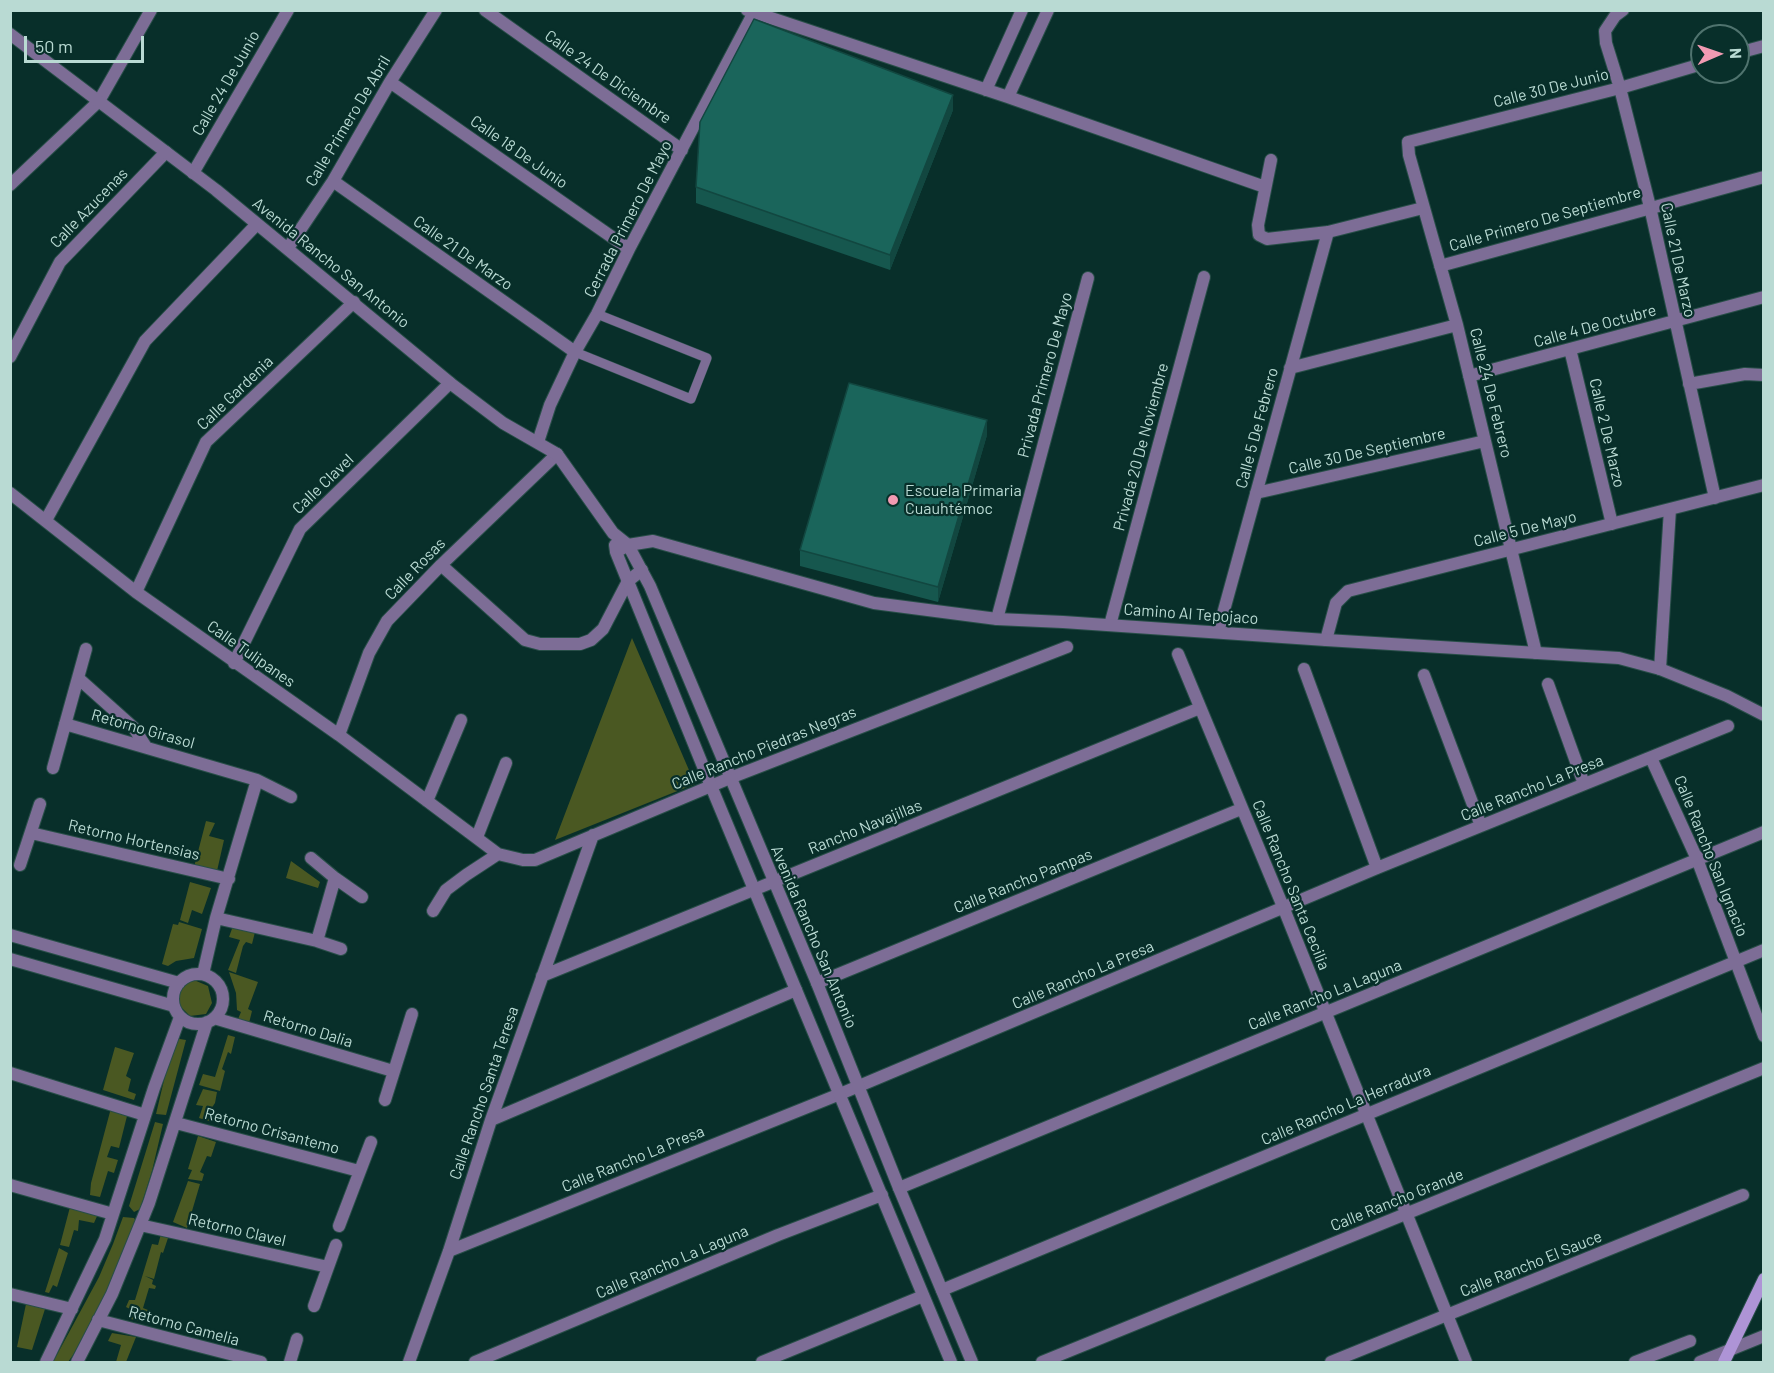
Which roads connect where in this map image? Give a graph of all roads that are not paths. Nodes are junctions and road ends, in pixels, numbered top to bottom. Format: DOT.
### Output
graph roads {
  1 [pos="151,10"];
  2 [pos="288,10"];
  3 [pos="436,10"];
  4 [pos="485,10"];
  5 [pos="1022,10"];
  6 [pos="1048,10"];
  7 [pos="1623,10"];
  8 [pos="750,12"];
  9 [pos="10,34"];
  10 [pos="1690,68"];
  11 [pos="390,82"];
  12 [pos="1620,88"];
  13 [pos="986,90"];
  14 [pos="1008,97"];
  15 [pos="99,101"];
  16 [pos="1408,142"];
  17 [pos="682,150"];
  18 [pos="166,152"];
  19 [pos="1271,160"];
  20 [pos="193,173"];
  21 [pos="1764,177"];
  22 [pos="333,182"];
  23 [pos="10,185"];
  24 [pos="1265,187"];
  25 [pos="1650,207"];
  26 [pos="1423,208"];
  27 [pos="257,224"];
  28 [pos="1328,232"];
  29 [pos="288,248"];
  30 [pos="629,249"];
  31 [pos="1440,266"];
  32 [pos="1204,277"];
  33 [pos="1088,278"];
  34 [pos="1764,297"];
  35 [pos="354,302"];
  36 [pos="597,314"];
  37 [pos="1675,322"];
  38 [pos="1457,325"];
  39 [pos="1570,349"];
  40 [pos="575,352"];
  41 [pos="10,357"];
  42 [pos="1290,368"];
  43 [pos="1764,375"];
  44 [pos="1469,376"];
  45 [pos="450,383"];
  46 [pos="1689,384"];
  47 [pos="1485,441"];
  48 [pos="538,442"];
  49 [pos="557,454"];
  50 [pos="1764,485"];
  51 [pos="10,493"];
  52 [pos="1256,493"];
  53 [pos="1715,498"];
  54 [pos="1670,509"];
  55 [pos="46,520"];
  56 [pos="1612,524"];
  57 [pos="613,533"];
  58 [pos="628,545"];
  59 [pos="1511,549"];
  60 [pos="616,552"];
  61 [pos="441,565"];
  62 [pos="642,570"];
  63 [pos="628,581"];
  64 [pos="136,592"];
  65 [pos="997,619"];
  66 [pos="1110,625"];
  67 [pos="1218,632"];
  68 [pos="1326,640"];
  69 [pos="1067,647"];
  70 [pos="86,649"];
  71 [pos="1536,653"];
  72 [pos="1178,654"];
  73 [pos="234,663"];
  74 [pos="1304,669"];
  75 [pos="1660,669"];
  76 [pos="1424,675"];
  77 [pos="78,678"];
  78 [pos="1548,684"];
  79 [pos="1200,708"];
  80 [pos="1764,715"];
  81 [pos="461,720"];
  82 [pos="65,724"];
  83 [pos="1728,726"];
  84 [pos="339,735"];
  85 [pos="146,747"];
  86 [pos="1652,758"];
  87 [pos="506,764"];
  88 [pos="53,768"];
  89 [pos="730,778"];
  90 [pos="258,780"];
  91 [pos="1584,784"];
  92 [pos="711,786"];
  93 [pos="291,797"];
  94 [pos="428,801"];
  95 [pos="40,804"];
  96 [pos="1241,809"];
  97 [pos="1481,826"];
  98 [pos="1764,832"];
  99 [pos="31,833"];
  100 [pos="593,835"];
  101 [pos="477,837"];
  102 [pos="498,854"];
  103 [pos="311,858"];
  104 [pos="1697,859"];
  105 [pos="20,865"];
  106 [pos="1377,868"];
  107 [pos="335,878"];
  108 [pos="229,879"];
  109 [pos="774,882"];
  110 [pos="755,889"];
  111 [pos="362,897"];
  112 [pos="1284,909"];
  113 [pos="433,911"];
  114 [pos="216,918"];
  115 [pos="10,935"];
  116 [pos="317,941"];
  117 [pos="341,949"];
  118 [pos="1764,950"];
  119 [pos="10,959"];
  120 [pos="1736,962"];
  121 [pos="203,974"];
  122 [pos="543,976"];
  123 [pos="179,982"];
  124 [pos="817,983"];
  125 [pos="796,990"];
  126 [pos="177,1011"];
  127 [pos="1325,1013"];
  128 [pos="412,1014"];
  129 [pos="211,1020"];
  130 [pos="1764,1036"];
  131 [pos="1764,1068"];
  132 [pos="393,1071"];
  133 [pos="10,1073"];
  134 [pos="858,1086"];
  135 [pos="840,1094"];
  136 [pos="385,1100"];
  137 [pos="1367,1114"];
  138 [pos="145,1115"];
  139 [pos="491,1120"];
  140 [pos="176,1123"];
  141 [pos="371,1142"];
  142 [pos="359,1171"];
  143 [pos="10,1185"];
  144 [pos="899,1188"];
  145 [pos="882,1195"];
  146 [pos="1743,1195"];
  147 [pos="1407,1213"];
  148 [pos="113,1214"];
  149 [pos="140,1225"];
  150 [pos="339,1226"];
  151 [pos="336,1245"];
  152 [pos="449,1251"];
  153 [pos="328,1267"];
  154 [pos="1764,1280"];
  155 [pos="942,1290"];
  156 [pos="10,1294"];
  157 [pos="923,1296"];
  158 [pos="314,1306"];
  159 [pos="72,1309"];
  160 [pos="1448,1315"];
  161 [pos="98,1320"];
  162 [pos="1764,1336"];
  163 [pos="297,1339"];
  164 [pos="1690,1341"];
  165 [pos="1732,1349"];
  166 [pos="46,1362"];
  167 [pos="77,1362"];
  168 [pos="261,1362"];
  169 [pos="290,1362"];
  170 [pos="409,1362"];
  171 [pos="475,1362"];
  172 [pos="762,1362"];
  173 [pos="951,1362"];
  174 [pos="972,1362"];
  175 [pos="1042,1362"];
  176 [pos="1331,1362"];
  177 [pos="1466,1362"];
  178 [pos="1635,1362"];
  179 [pos="1700,1362"];
  180 [pos="1724,1362"];
  1 -- 15 [label="street"];
  2 -- 20 [label="street, Calle 24 De Junio"];
  3 -- 11 [label="street, Calle Primero De Abril"];
  4 -- 17 [label="street, Calle 24 De Diciembre"];
  5 -- 13 [label="street"];
  6 -- 14 [label="street"];
  7 -- 12 [label="street, Calle 21 De Marzo"];
  8 -- 13 [label="street"];
  8 -- 17 [label="street, Cerrada Primero De Mayo"];
  9 -- 15 [label="street, Avenida Rancho San Antonio"];
  10 -- 12 [label="street, Calle 30 De Junio"];
  11 -- 22 [label="street, Calle Primero De Abril"];
  11 -- 30 [label="street, Calle 18 De Junio"];
  12 -- 16 [label="street, Calle 30 De Junio"];
  12 -- 25 [label="street, Calle 21 De Marzo"];
  13 -- 14 [label="street"];
  14 -- 24 [label="street"];
  15 -- 18 [label="street, Avenida Rancho San Antonio"];
  15 -- 23 [label="street"];
  16 -- 26 [label="street, Calle 24 De Febrero"];
  17 -- 30 [label="street, Cerrada Primero De Mayo"];
  18 -- 20 [label="street, Avenida Rancho San Antonio"];
  18 -- 41 [label="street, Calle Azucenas"];
  19 -- 24 [label="street"];
  20 -- 27 [label="street, Avenida Rancho San Antonio"];
  21 -- 25 [label="street, Calle Primero De Septiembre"];
  22 -- 29 [label="street, Calle Primero De Abril"];
  22 -- 40 [label="street, Calle 21 De Marzo"];
  24 -- 28 [label="street"];
  25 -- 31 [label="street, Calle Primero De Septiembre"];
  25 -- 37 [label="street, Calle 21 De Marzo"];
  26 -- 28 [label="street"];
  26 -- 31 [label="street, Calle 24 De Febrero"];
  27 -- 29 [label="street, Avenida Rancho San Antonio"];
  27 -- 55 [label="street"];
  28 -- 42 [label="street, Calle 5 De Febrero"];
  29 -- 35 [label="street, Avenida Rancho San Antonio"];
  30 -- 36 [label="street, Cerrada Primero De Mayo"];
  31 -- 38 [label="street, Calle 24 De Febrero"];
  32 -- 66 [label="street, Privada 20 De Noviembre"];
  33 -- 65 [label="street, Privada Primero De Mayo"];
  34 -- 37 [label="street, Calle 4 De Octubre"];
  35 -- 45 [label="street, Avenida Rancho San Antonio"];
  35 -- 64 [label="street, Calle Gardenia"];
  36 -- 40 [label="street, Cerrada Primero De Mayo"];
  36 -- 40 [label="lane"];
  37 -- 39 [label="street, Calle 4 De Octubre"];
  37 -- 46 [label="street, Calle 21 De Marzo"];
  38 -- 42 [label="street"];
  38 -- 44 [label="street, Calle 24 De Febrero"];
  39 -- 44 [label="street, Calle 4 De Octubre"];
  39 -- 56 [label="street, Calle 2 De Marzo"];
  40 -- 48 [label="street, Cerrada Primero De Mayo"];
  42 -- 52 [label="street, Calle 5 De Febrero"];
  43 -- 46 [label="street"];
  44 -- 47 [label="street, Calle 24 De Febrero"];
  45 -- 48 [label="street, Avenida Rancho San Antonio"];
  45 -- 73 [label="street, Calle Clavel"];
  46 -- 53 [label="street, Calle 21 De Marzo"];
  47 -- 52 [label="street, Calle 30 De Septiembre"];
  47 -- 59 [label="street, Calle 24 De Febrero"];
  48 -- 49 [label="street, Avenida Rancho San Antonio"];
  49 -- 57 [label="street, Avenida Rancho San Antonio"];
  49 -- 61 [label="street, Calle Rosas"];
  50 -- 53 [label="street, Calle 5 De Mayo"];
  51 -- 55 [label="street, Calle Tulipanes"];
  52 -- 67 [label="street, Calle 5 De Febrero"];
  53 -- 54 [label="street, Calle 5 De Mayo"];
  54 -- 56 [label="street, Calle 5 De Mayo"];
  54 -- 75 [label="street"];
  55 -- 64 [label="street, Calle Tulipanes"];
  56 -- 59 [label="street, Calle 5 De Mayo"];
  57 -- 58 [label="street, Avenida Rancho San Antonio"];
  57 -- 60 [label="street, Avenida Rancho San Antonio"];
  58 -- 60 [label="street, Camino Al Tepojaco"];
  58 -- 62 [label="street, Avenida Rancho San Antonio"];
  58 -- 65 [label="street, Camino Al Tepojaco"];
  59 -- 68 [label="street, Calle 5 De Mayo"];
  59 -- 71 [label="street, Calle 24 De Febrero"];
  60 -- 63 [label="street, Avenida Rancho San Antonio"];
  61 -- 63 [label="street"];
  61 -- 84 [label="street, Calle Rosas"];
  62 -- 63 [label="street"];
  62 -- 89 [label="street, Avenida Rancho San Antonio"];
  63 -- 92 [label="street, Avenida Rancho San Antonio"];
  64 -- 73 [label="street, Calle Tulipanes"];
  65 -- 66 [label="street, Camino Al Tepojaco"];
  66 -- 67 [label="street, Camino Al Tepojaco"];
  67 -- 68 [label="street, Camino Al Tepojaco"];
  68 -- 71 [label="street, Camino Al Tepojaco"];
  69 -- 89 [label="street, Calle Rancho Piedras Negras"];
  70 -- 77 [label="street, Retorno Girasol"];
  71 -- 75 [label="street, Camino Al Tepojaco"];
  72 -- 79 [label="street, Calle Rancho Santa Cecilia"];
  73 -- 84 [label="street, Calle Tulipanes"];
  74 -- 106 [label="street"];
  75 -- 80 [label="street, Camino Al Tepojaco"];
  76 -- 97 [label="street"];
  77 -- 82 [label="street, Retorno Girasol"];
  77 -- 85 [label="street"];
  78 -- 91 [label="street"];
  79 -- 96 [label="street, Calle Rancho Santa Cecilia"];
  79 -- 109 [label="street, Rancho Navajillas"];
  81 -- 94 [label="street"];
  82 -- 85 [label="street, Retorno Girasol"];
  82 -- 88 [label="street"];
  83 -- 86 [label="street, Calle Rancho La Presa"];
  84 -- 94 [label="street, Calle Tulipanes"];
  85 -- 90 [label="street, Retorno Girasol"];
  86 -- 91 [label="street, Calle Rancho La Presa"];
  86 -- 104 [label="street, Calle Rancho San Ignacio"];
  87 -- 101 [label="street"];
  89 -- 92 [label="street, Calle Rancho Piedras Negras"];
  89 -- 109 [label="street, Avenida Rancho San Antonio"];
  90 -- 93 [label="street, Retorno Girasol"];
  90 -- 108 [label="street"];
  91 -- 97 [label="street, Calle Rancho La Presa"];
  92 -- 100 [label="street, Calle Rancho Piedras Negras"];
  92 -- 110 [label="street, Avenida Rancho San Antonio"];
  94 -- 101 [label="street, Calle Tulipanes"];
  95 -- 99 [label="street"];
  96 -- 112 [label="street, Calle Rancho Santa Cecilia"];
  96 -- 124 [label="street, Calle Rancho Pampas"];
  97 -- 106 [label="street, Calle Rancho La Presa"];
  98 -- 104 [label="street, Calle Rancho La Laguna"];
  99 -- 105 [label="street"];
  99 -- 108 [label="street, Retorno Hortensias"];
  100 -- 102 [label="street, Calle Rancho Piedras Negras"];
  100 -- 122 [label="street, Calle Rancho Santa Teresa"];
  101 -- 102 [label="street, Calle Rancho Piedras Negras"];
  102 -- 113 [label="street"];
  103 -- 107 [label="street"];
  104 -- 120 [label="street, Calle Rancho San Ignacio"];
  104 -- 127 [label="street, Calle Rancho La Laguna"];
  106 -- 112 [label="street, Calle Rancho La Presa"];
  107 -- 111 [label="street"];
  107 -- 116 [label="street"];
  108 -- 114 [label="street"];
  109 -- 110 [label="street, Rancho Navajillas"];
  109 -- 124 [label="street, Avenida Rancho San Antonio"];
  110 -- 122 [label="street, Rancho Navajillas"];
  110 -- 125 [label="street, Avenida Rancho San Antonio"];
  112 -- 127 [label="street, Calle Rancho Santa Cecilia"];
  112 -- 134 [label="street, Calle Rancho La Presa"];
  114 -- 116 [label="street"];
  114 -- 121 [label="street"];
  115 -- 123 [label="street"];
  116 -- 117 [label="street"];
  118 -- 120 [label="street, Calle Rancho La Herradura"];
  119 -- 126 [label="street"];
  120 -- 130 [label="street, Calle Rancho San Ignacio"];
  120 -- 137 [label="street, Calle Rancho La Herradura"];
  121 -- 123 [label="street"];
  121 -- 129 [label="street"];
  122 -- 139 [label="street, Calle Rancho Santa Teresa"];
  123 -- 126 [label="street"];
  124 -- 134 [label="street, Avenida Rancho San Antonio"];
  125 -- 135 [label="street, Avenida Rancho San Antonio"];
  125 -- 139 [label="street"];
  126 -- 129 [label="street"];
  126 -- 138 [label="street"];
  127 -- 137 [label="street, Calle Rancho Santa Cecilia"];
  127 -- 144 [label="street, Calle Rancho La Laguna"];
  128 -- 132 [label="street"];
  129 -- 132 [label="street, Retorno Dalia"];
  129 -- 140 [label="street"];
  131 -- 147 [label="street, Calle Rancho Grande"];
  132 -- 136 [label="street"];
  133 -- 138 [label="street"];
  134 -- 135 [label="street, Calle Rancho La Presa"];
  134 -- 144 [label="street, Avenida Rancho San Antonio"];
  135 -- 145 [label="street, Avenida Rancho San Antonio"];
  135 -- 152 [label="street, Calle Rancho La Presa"];
  137 -- 147 [label="street, Calle Rancho Santa Cecilia"];
  137 -- 155 [label="street, Calle Rancho La Herradura"];
  138 -- 148 [label="street"];
  139 -- 152 [label="street, Calle Rancho Santa Teresa"];
  140 -- 142 [label="street, Retorno Crisantemo"];
  140 -- 149 [label="street"];
  141 -- 142 [label="street"];
  142 -- 150 [label="street"];
  143 -- 148 [label="street"];
  144 -- 155 [label="street, Avenida Rancho San Antonio"];
  145 -- 157 [label="street, Avenida Rancho San Antonio"];
  145 -- 171 [label="street, Calle Rancho La Laguna"];
  146 -- 160 [label="street, Calle Rancho El Sauce"];
  147 -- 160 [label="street, Calle Rancho Santa Cecilia"];
  147 -- 175 [label="street, Calle Rancho Grande"];
  148 -- 159 [label="street"];
  149 -- 153 [label="street, Retorno Clavel"];
  149 -- 161 [label="street"];
  151 -- 153 [label="street"];
  152 -- 170 [label="street, Calle Rancho Santa Teresa"];
  153 -- 158 [label="street"];
  154 -- 165 [label="main road"];
  155 -- 174 [label="street, Avenida Rancho San Antonio"];
  156 -- 159 [label="street"];
  157 -- 172 [label="street"];
  157 -- 173 [label="street, Avenida Rancho San Antonio"];
  159 -- 166 [label="street"];
  160 -- 176 [label="street, Calle Rancho El Sauce"];
  160 -- 177 [label="street, Calle Rancho Santa Cecilia"];
  161 -- 167 [label="street"];
  161 -- 168 [label="street, Retorno Camelia"];
  162 -- 165 [label="street"];
  163 -- 169 [label="street"];
  164 -- 178 [label="street"];
  165 -- 179 [label="street"];
  165 -- 180 [label="main road"];
}
